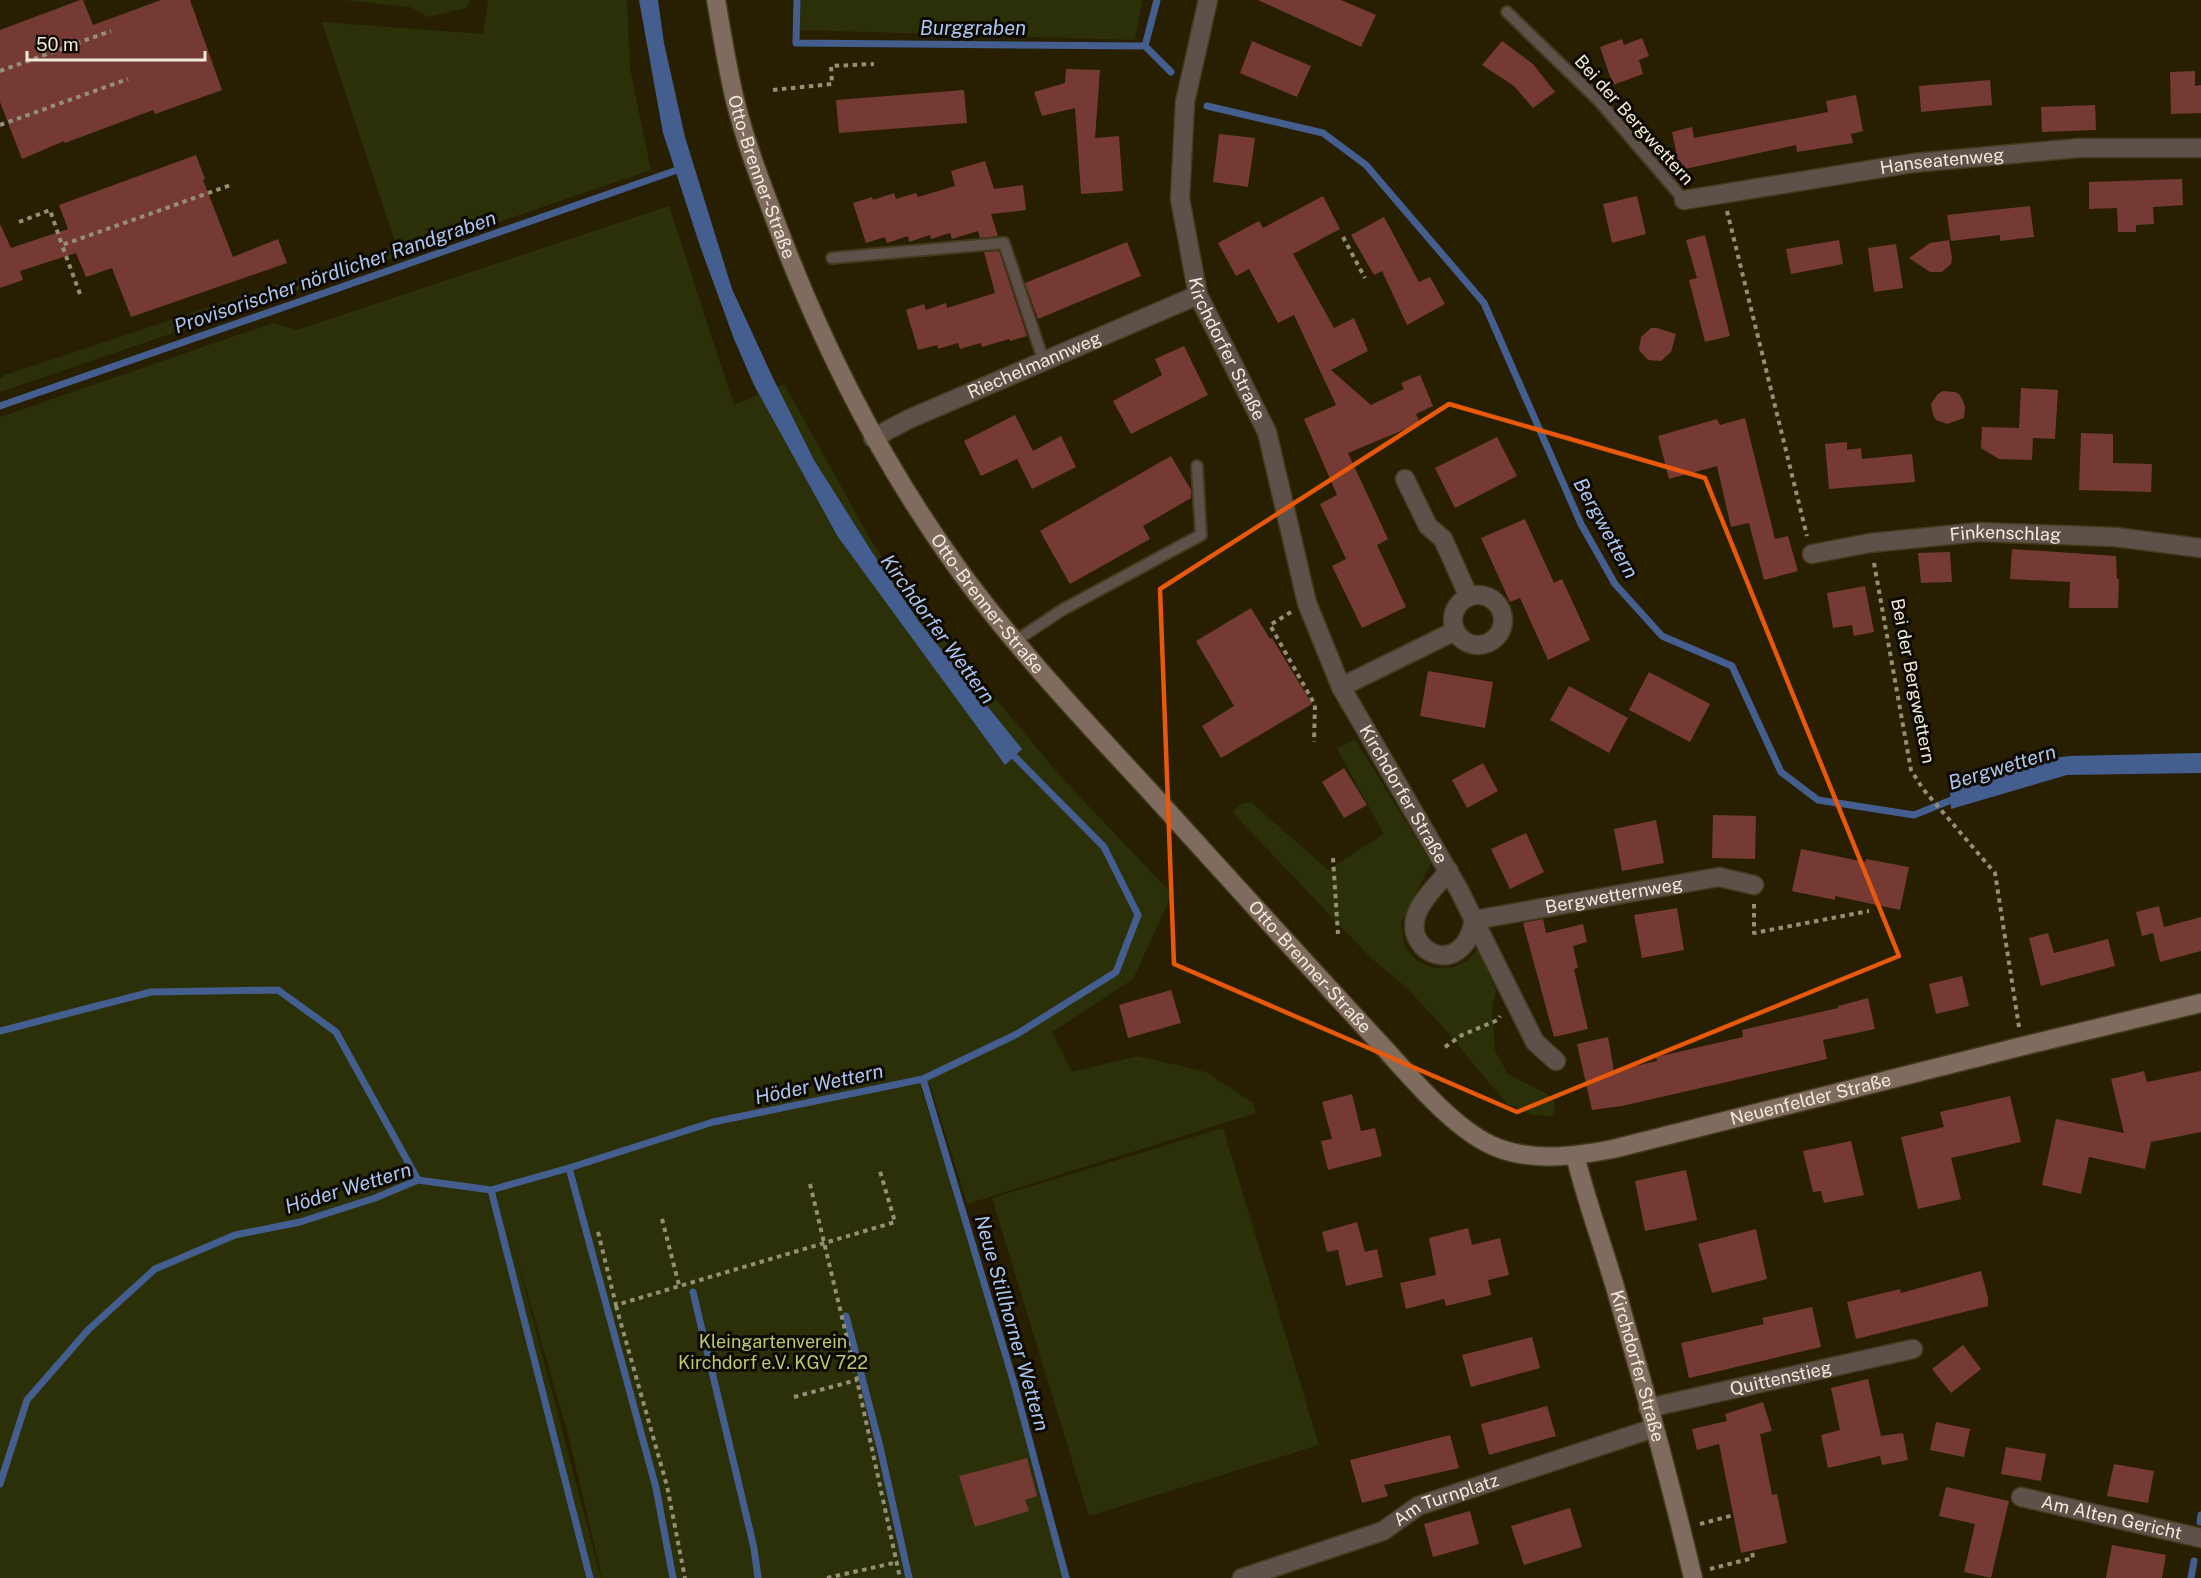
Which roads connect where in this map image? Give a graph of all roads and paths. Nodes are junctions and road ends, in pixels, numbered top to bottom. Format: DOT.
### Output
graph roads {
  1 [pos="717,0"];
  2 [pos="1208,0"];
  3 [pos="1507,12"];
  4 [pos="111,32"];
  5 [pos="874,64"];
  6 [pos="0,71"];
  7 [pos="128,79"];
  8 [pos="773,90"];
  9 [pos="0,124"];
  10 [pos="2201,148"];
  11 [pos="231,185"];
  12 [pos="1722,193"];
  13 [pos="1684,201"];
  14 [pos="19,222"];
  15 [pos="1343,237"];
  16 [pos="62,244"];
  17 [pos="832,258"];
  18 [pos="1365,278"];
  19 [pos="80,294"];
  20 [pos="1198,295"];
  21 [pos="1044,362"];
  22 [pos="873,438"];
  23 [pos="1197,466"];
  24 [pos="1405,479"];
  25 [pos="1870,543"];
  26 [pos="2201,548"];
  27 [pos="1812,554"];
  28 [pos="1469,597"];
  29 [pos="1307,603"];
  30 [pos="1455,631"];
  31 [pos="1014,642"];
  32 [pos="1341,687"];
  33 [pos="1314,742"];
  34 [pos="1333,858"];
  35 [pos="1449,871"];
  36 [pos="1754,885"];
  37 [pos="1869,911"];
  38 [pos="1474,920"];
  39 [pos="1338,934"];
  40 [pos="1511,997"];
  41 [pos="2201,1004"];
  42 [pos="2023,1046"];
  43 [pos="1445,1047"];
  44 [pos="1556,1061"];
  45 [pos="1433,1100"];
  46 [pos="1575,1155"];
  47 [pos="879,1168"];
  48 [pos="810,1184"];
  49 [pos="662,1219"];
  50 [pos="598,1232"];
  51 [pos="824,1243"];
  52 [pos="679,1285"];
  53 [pos="616,1305"];
  54 [pos="1913,1349"];
  55 [pos="857,1380"];
  56 [pos="794,1397"];
  57 [pos="1648,1408"];
  58 [pos="1654,1428"];
  59 [pos="2021,1497"];
  60 [pos="1734,1515"];
  61 [pos="1681,1529"];
  62 [pos="2201,1538"];
  63 [pos="1752,1551"];
  64 [pos="898,1562"];
  65 [pos="1692,1576"];
  66 [pos="685,1578"];
  67 [pos="827,1578"];
  68 [pos="900,1578"];
  69 [pos="1242,1578"];
  1 -- 22 [label="main road, Otto-Brenner-Straße"];
  2 -- 20 [label="street, Kirchdorfer Straße"];
  3 -- 13 [label="lane, Bei der Bergwettern"];
  4 -- 6 [label="path"];
  5 -- 8 [label="path"];
  7 -- 9 [label="path"];
  10 -- 12 [label="street, Hanseatenweg"];
  11 -- 16 [label="path"];
  12 -- 13 [label="street, Hanseatenweg"];
  12 -- 27 [label="path"];
  14 -- 16 [label="path"];
  15 -- 18 [label="path"];
  16 -- 19 [label="path"];
  17 -- 21 [label="lane"];
  20 -- 21 [label="street, Riechelmannweg"];
  20 -- 29 [label="street, Kirchdorfer Straße"];
  21 -- 22 [label="street, Riechelmannweg"];
  22 -- 31 [label="main road, Otto-Brenner-Straße"];
  23 -- 31 [label="lane"];
  24 -- 28 [label="street"];
  25 -- 26 [label="street, Finkenschlag"];
  25 -- 27 [label="street, Finkenschlag"];
  25 -- 42 [label="path, Bei der Bergwettern"];
  28 -- 30 [label="street"];
  28 -- 30 [label="street"];
  29 -- 32 [label="street, Kirchdorfer Straße"];
  29 -- 33 [label="path"];
  30 -- 32 [label="street"];
  31 -- 45 [label="main road, Otto-Brenner-Straße"];
  32 -- 35 [label="street, Kirchdorfer Straße"];
  34 -- 39 [label="path"];
  35 -- 38 [label="street, Kirchdorfer Straße"];
  35 -- 38 [label="street, Kirchdorfer Straße"];
  36 -- 37 [label="path"];
  36 -- 38 [label="street, Bergwetternweg"];
  38 -- 40 [label="street, Kirchdorfer Straße"];
  40 -- 43 [label="path"];
  40 -- 44 [label="street, Kirchdorfer Straße"];
  41 -- 42 [label="main road, Neuenfelder Straße"];
  42 -- 46 [label="main road, Neuenfelder Straße"];
  45 -- 46 [label="main road, Neuenfelder Straße"];
  46 -- 57 [label="main road, Kirchdorfer Straße"];
  47 -- 51 [label="path"];
  48 -- 51 [label="path"];
  49 -- 52 [label="path"];
  50 -- 53 [label="path"];
  51 -- 52 [label="path"];
  51 -- 55 [label="path"];
  52 -- 53 [label="path"];
  53 -- 66 [label="path"];
  54 -- 57 [label="street, Quittenstieg"];
  55 -- 56 [label="path"];
  55 -- 64 [label="path"];
  57 -- 58 [label="main road, Kirchdorfer Straße"];
  58 -- 61 [label="main road, Kirchdorfer Straße"];
  58 -- 69 [label="street, Am Turnplatz"];
  59 -- 62 [label="street, Am Alten Gericht"];
  60 -- 61 [label="path"];
  61 -- 65 [label="main road, Kirchdorfer Straße"];
  63 -- 65 [label="path"];
  64 -- 67 [label="path"];
  64 -- 68 [label="path"];
}
